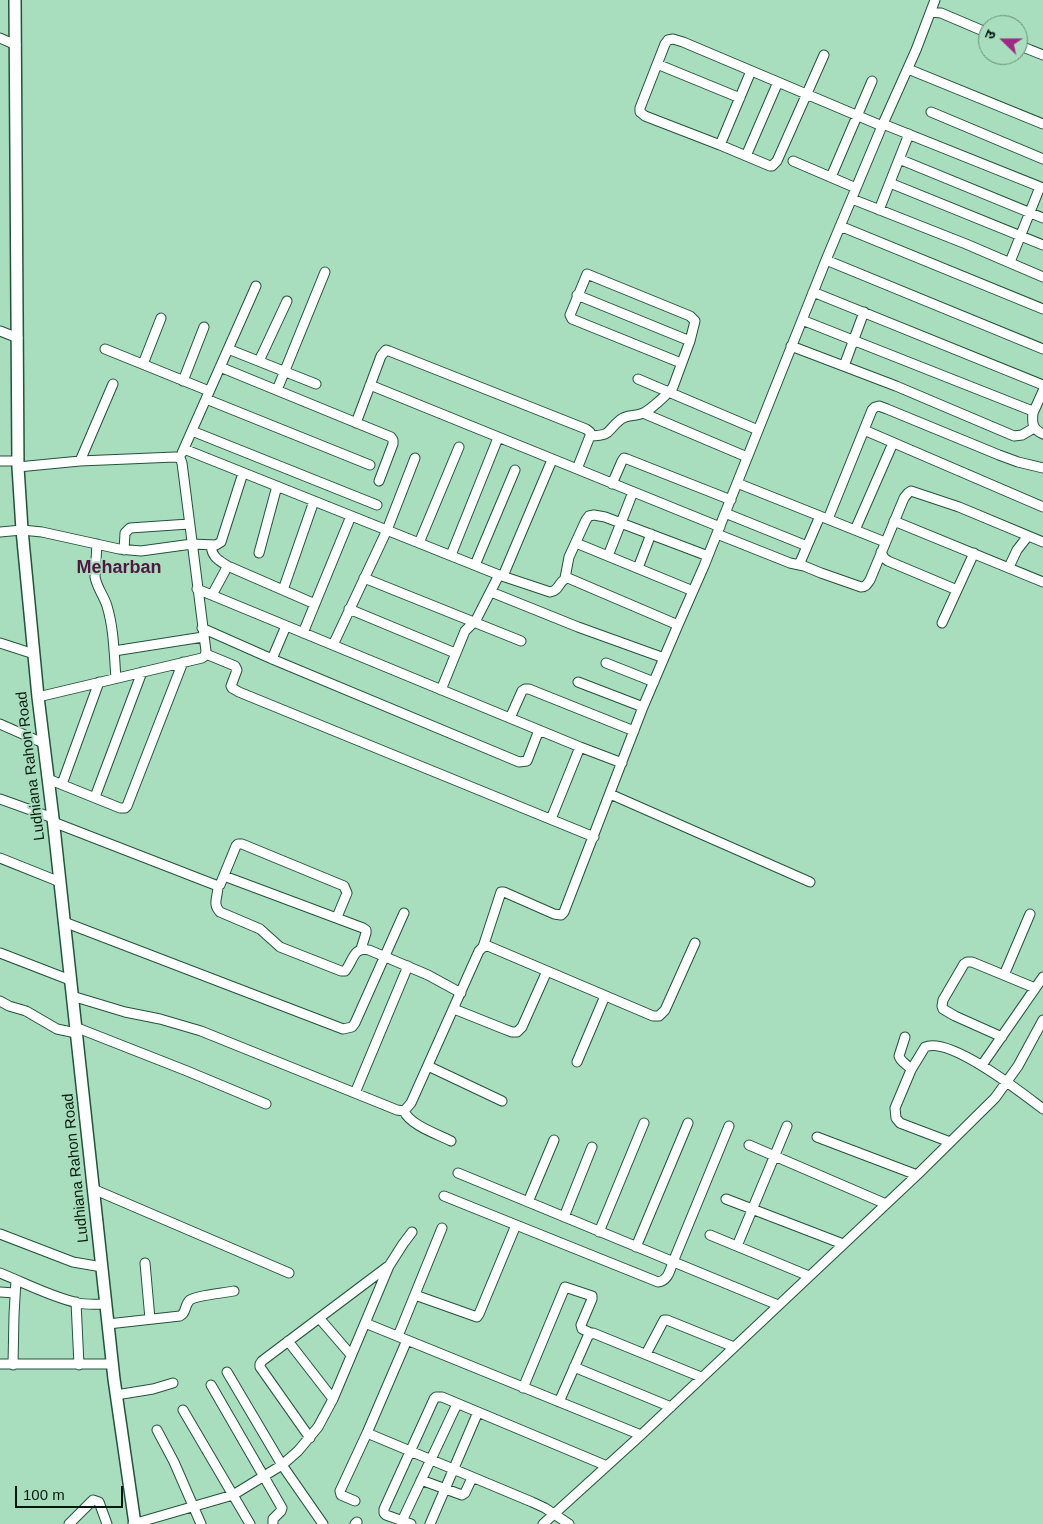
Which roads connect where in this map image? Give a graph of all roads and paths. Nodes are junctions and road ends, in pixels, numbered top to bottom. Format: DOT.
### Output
graph roads {
  1 [pos="15,0"];
  2 [pos="935,0"];
  3 [pos="931,12"];
  4 [pos="978,29"];
  5 [pos="0,38"];
  6 [pos="16,45"];
  7 [pos="1028,49"];
  8 [pos="824,55"];
  9 [pos="1043,55"];
  10 [pos="657,64"];
  11 [pos="908,69"];
  12 [pos="751,71"];
  13 [pos="872,80"];
  14 [pos="778,82"];
  15 [pos="806,94"];
  16 [pos="740,98"];
  17 [pos="931,112"];
  18 [pos="856,115"];
  19 [pos="1043,124"];
  20 [pos="883,125"];
  21 [pos="909,134"];
  22 [pos="720,144"];
  23 [pos="746,156"];
  24 [pos="899,159"];
  25 [pos="1043,159"];
  26 [pos="793,161"];
  27 [pos="830,177"];
  28 [pos="890,182"];
  29 [pos="1042,187"];
  30 [pos="856,188"];
  31 [pos="852,199"];
  32 [pos="879,210"];
  33 [pos="1030,213"];
  34 [pos="1043,218"];
  35 [pos="840,226"];
  36 [pos="1020,236"];
  37 [pos="1043,245"];
  38 [pos="826,260"];
  39 [pos="1010,262"];
  40 [pos="325,272"];
  41 [pos="1043,277"];
  42 [pos="256,286"];
  43 [pos="813,292"];
  44 [pos="577,295"];
  45 [pos="287,301"];
  46 [pos="1043,309"];
  47 [pos="864,312"];
  48 [pos="161,318"];
  49 [pos="802,320"];
  50 [pos="204,327"];
  51 [pos="0,331"];
  52 [pos="18,338"];
  53 [pos="853,340"];
  54 [pos="690,341"];
  55 [pos="791,346"];
  56 [pos="1043,348"];
  57 [pos="104,349"];
  58 [pos="228,349"];
  59 [pos="259,361"];
  60 [pos="682,363"];
  61 [pos="143,364"];
  62 [pos="220,366"];
  63 [pos="844,366"];
  64 [pos="285,372"];
  65 [pos="638,379"];
  66 [pos="183,381"];
  67 [pos="113,384"];
  68 [pos="316,384"];
  69 [pos="370,385"];
  70 [pos="1043,385"];
  71 [pos="277,390"];
  72 [pos="1043,391"];
  73 [pos="670,392"];
  74 [pos="208,395"];
  75 [pos="1037,411"];
  76 [pos="643,413"];
  77 [pos="356,423"];
  78 [pos="1034,428"];
  79 [pos="758,430"];
  80 [pos="864,430"];
  81 [pos="192,431"];
  82 [pos="1043,434"];
  83 [pos="590,436"];
  84 [pos="498,438"];
  85 [pos="893,443"];
  86 [pos="459,447"];
  87 [pos="182,454"];
  88 [pos="747,457"];
  89 [pos="415,458"];
  90 [pos="552,460"];
  91 [pos="0,461"];
  92 [pos="80,462"];
  93 [pos="18,464"];
  94 [pos="370,465"];
  95 [pos="1043,468"];
  96 [pos="577,469"];
  97 [pos="515,470"];
  98 [pos="243,473"];
  99 [pos="379,481"];
  100 [pos="737,483"];
  101 [pos="612,484"];
  102 [pos="276,486"];
  103 [pos="633,492"];
  104 [pos="731,500"];
  105 [pos="314,501"];
  106 [pos="377,505"];
  107 [pos="1043,507"];
  108 [pos="726,513"];
  109 [pos="351,516"];
  110 [pos="824,518"];
  111 [pos="894,521"];
  112 [pos="621,523"];
  113 [pos="189,524"];
  114 [pos="22,530"];
  115 [pos="387,530"];
  116 [pos="718,530"];
  117 [pos="855,530"];
  118 [pos="0,532"];
  119 [pos="651,534"];
  120 [pos="1028,536"];
  121 [pos="885,542"];
  122 [pos="1043,542"];
  123 [pos="419,543"];
  124 [pos="97,544"];
  125 [pos="192,544"];
  126 [pos="576,544"];
  127 [pos="211,545"];
  128 [pos="807,546"];
  129 [pos="124,550"];
  130 [pos="881,552"];
  131 [pos="259,553"];
  132 [pos="974,553"];
  133 [pos="451,556"];
  134 [pos="608,556"];
  135 [pos="708,556"];
  136 [pos="475,565"];
  137 [pos="799,565"];
  138 [pos="229,567"];
  139 [pos="1009,567"];
  140 [pos="638,568"];
  141 [pos="501,575"];
  142 [pos="364,578"];
  143 [pos="565,578"];
  144 [pos="1043,582"];
  145 [pos="197,589"];
  146 [pos="283,590"];
  147 [pos="957,590"];
  148 [pos="693,591"];
  149 [pos="491,592"];
  150 [pos="212,595"];
  151 [pos="315,604"];
  152 [pos="349,609"];
  153 [pos="474,622"];
  154 [pos="942,623"];
  155 [pos="678,625"];
  156 [pos="286,626"];
  157 [pos="203,633"];
  158 [pos="303,633"];
  159 [pos="521,641"];
  160 [pos="0,643"];
  161 [pos="333,645"];
  162 [pos="114,651"];
  163 [pos="455,653"];
  164 [pos="34,654"];
  165 [pos="206,654"];
  166 [pos="664,658"];
  167 [pos="272,659"];
  168 [pos="183,662"];
  169 [pos="606,663"];
  170 [pos="142,672"];
  171 [pos="116,678"];
  172 [pos="100,682"];
  173 [pos="578,682"];
  174 [pos="654,682"];
  175 [pos="441,690"];
  176 [pos="38,697"];
  177 [pos="643,707"];
  178 [pos="510,718"];
  179 [pos="0,724"];
  180 [pos="539,730"];
  181 [pos="634,731"];
  182 [pos="43,743"];
  183 [pos="580,747"];
  184 [pos="622,763"];
  185 [pos="48,779"];
  186 [pos="62,784"];
  187 [pos="610,794"];
  188 [pos="95,797"];
  189 [pos="0,799"];
  190 [pos="551,819"];
  191 [pos="53,820"];
  192 [pos="594,837"];
  193 [pos="0,858"];
  194 [pos="224,876"];
  195 [pos="60,882"];
  196 [pos="810,882"];
  197 [pos="218,886"];
  198 [pos="404,913"];
  199 [pos="1030,914"];
  200 [pos="337,917"];
  201 [pos="64,922"];
  202 [pos="695,943"];
  203 [pos="483,947"];
  204 [pos="361,949"];
  205 [pos="0,953"];
  206 [pos="384,956"];
  207 [pos="408,966"];
  208 [pos="547,971"];
  209 [pos="1004,975"];
  210 [pos="1043,977"];
  211 [pos="70,980"];
  212 [pos="1035,988"];
  213 [pos="461,993"];
  214 [pos="72,996"];
  215 [pos="605,996"];
  216 [pos="0,1001"];
  217 [pos="454,1008"];
  218 [pos="1043,1020"];
  219 [pos="76,1030"];
  220 [pos="905,1037"];
  221 [pos="1002,1037"];
  222 [pos="577,1062"];
  223 [pos="982,1065"];
  224 [pos="428,1066"];
  225 [pos="912,1070"];
  226 [pos="1007,1083"];
  227 [pos="355,1094"];
  228 [pos="502,1101"];
  229 [pos="266,1104"];
  230 [pos="1043,1108"];
  231 [pos="404,1111"];
  232 [pos="644,1123"];
  233 [pos="688,1123"];
  234 [pos="729,1126"];
  235 [pos="787,1126"];
  236 [pos="817,1137"];
  237 [pos="554,1140"];
  238 [pos="451,1141"];
  239 [pos="950,1142"];
  240 [pos="749,1145"];
  241 [pos="592,1147"];
  242 [pos="775,1156"];
  243 [pos="458,1173"];
  244 [pos="917,1175"];
  245 [pos="93,1190"];
  246 [pos="444,1196"];
  247 [pos="726,1199"];
  248 [pos="528,1202"];
  249 [pos="886,1204"];
  250 [pos="752,1210"];
  251 [pos="564,1217"];
  252 [pos="516,1225"];
  253 [pos="442,1228"];
  254 [pos="412,1232"];
  255 [pos="599,1232"];
  256 [pos="0,1234"];
  257 [pos="710,1235"];
  258 [pos="843,1244"];
  259 [pos="737,1246"];
  260 [pos="636,1247"];
  261 [pos="673,1262"];
  262 [pos="144,1263"];
  263 [pos="389,1266"];
  264 [pos="102,1267"];
  265 [pos="0,1273"];
  266 [pos="289,1273"];
  267 [pos="809,1276"];
  268 [pos="16,1280"];
  269 [pos="234,1291"];
  270 [pos="0,1292"];
  271 [pos="15,1293"];
  272 [pos="415,1295"];
  273 [pos="76,1302"];
  274 [pos="106,1304"];
  275 [pos="778,1305"];
  276 [pos="150,1319"];
  277 [pos="320,1319"];
  278 [pos="365,1323"];
  279 [pos="108,1324"];
  280 [pos="591,1333"];
  281 [pos="398,1336"];
  282 [pos="407,1340"];
  283 [pos="288,1341"];
  284 [pos="734,1347"];
  285 [pos="646,1354"];
  286 [pos="351,1356"];
  287 [pos="0,1364"];
  288 [pos="112,1364"];
  289 [pos="13,1365"];
  290 [pos="79,1365"];
  291 [pos="574,1368"];
  292 [pos="227,1372"];
  293 [pos="701,1377"];
  294 [pos="173,1383"];
  295 [pos="211,1385"];
  296 [pos="523,1388"];
  297 [pos="116,1395"];
  298 [pos="333,1399"];
  299 [pos="560,1402"];
  300 [pos="457,1404"];
  301 [pos="671,1407"];
  302 [pos="183,1410"];
  303 [pos="478,1412"];
  304 [pos="157,1430"];
  305 [pos="367,1434"];
  306 [pos="641,1435"];
  307 [pos="310,1438"];
  308 [pos="410,1452"];
  309 [pos="430,1460"];
  310 [pos="282,1465"];
  311 [pos="608,1466"];
  312 [pos="453,1470"];
  313 [pos="263,1477"];
  314 [pos="472,1478"];
  315 [pos="421,1480"];
  316 [pos="444,1490"];
  317 [pos="233,1495"];
  318 [pos="355,1501"];
  319 [pos="194,1507"];
  320 [pos="554,1514"];
  321 [pos="407,1522"];
  322 [pos="70,1524"];
  323 [pos="107,1524"];
  324 [pos="134,1524"];
  325 [pos="201,1524"];
  326 [pos="250,1524"];
  327 [pos="273,1524"];
  328 [pos="323,1524"];
  329 [pos="430,1524"];
  330 [pos="543,1524"];
  331 [pos="569,1524"];
  1 -- 6 [label="main road, Ludhiana Rahon Road"];
  2 -- 3 [label="street"];
  3 -- 4 [label="street"];
  3 -- 11 [label="street"];
  5 -- 6 [label="street"];
  6 -- 52 [label="main road, Ludhiana Rahon Road"];
  7 -- 9 [label="street"];
  8 -- 15 [label="street"];
  10 -- 12 [label="street"];
  10 -- 16 [label="street"];
  10 -- 22 [label="street"];
  11 -- 19 [label="street"];
  11 -- 20 [label="street"];
  12 -- 14 [label="street"];
  12 -- 16 [label="street"];
  13 -- 18 [label="street"];
  14 -- 15 [label="street"];
  14 -- 23 [label="street"];
  15 -- 18 [label="street"];
  15 -- 23 [label="street"];
  16 -- 22 [label="street"];
  17 -- 25 [label="street"];
  18 -- 20 [label="street"];
  18 -- 27 [label="street"];
  20 -- 21 [label="street"];
  20 -- 30 [label="street"];
  21 -- 24 [label="street"];
  21 -- 29 [label="street"];
  22 -- 23 [label="street"];
  24 -- 28 [label="street"];
  24 -- 33 [label="street"];
  26 -- 27 [label="street"];
  27 -- 30 [label="street"];
  28 -- 32 [label="street"];
  28 -- 36 [label="street"];
  29 -- 33 [label="street"];
  30 -- 31 [label="street"];
  31 -- 32 [label="street"];
  31 -- 35 [label="street"];
  32 -- 39 [label="street"];
  33 -- 34 [label="street"];
  33 -- 36 [label="street"];
  35 -- 38 [label="street"];
  35 -- 46 [label="street"];
  36 -- 37 [label="street"];
  36 -- 39 [label="street"];
  38 -- 43 [label="street"];
  38 -- 56 [label="street"];
  39 -- 41 [label="street"];
  40 -- 64 [label="street"];
  42 -- 58 [label="street"];
  43 -- 47 [label="street"];
  43 -- 49 [label="street"];
  44 -- 54 [label="street"];
  44 -- 54 [label="street"];
  44 -- 60 [label="street"];
  45 -- 59 [label="street"];
  47 -- 53 [label="street"];
  47 -- 70 [label="street"];
  48 -- 61 [label="street"];
  49 -- 53 [label="street"];
  49 -- 55 [label="street"];
  50 -- 66 [label="street"];
  51 -- 52 [label="street"];
  52 -- 93 [label="main road, Ludhiana Rahon Road"];
  53 -- 63 [label="street"];
  53 -- 75 [label="street"];
  54 -- 60 [label="street"];
  55 -- 63 [label="street"];
  55 -- 79 [label="street"];
  57 -- 61 [label="street"];
  58 -- 59 [label="street"];
  58 -- 62 [label="street"];
  59 -- 64 [label="street"];
  60 -- 73 [label="street"];
  61 -- 66 [label="street"];
  62 -- 71 [label="street"];
  62 -- 74 [label="street"];
  63 -- 78 [label="street"];
  64 -- 68 [label="street"];
  64 -- 71 [label="street"];
  65 -- 73 [label="street"];
  66 -- 74 [label="street"];
  67 -- 92 [label="street"];
  69 -- 77 [label="street"];
  69 -- 83 [label="street"];
  69 -- 84 [label="street"];
  71 -- 77 [label="street"];
  72 -- 75 [label="street"];
  73 -- 76 [label="street"];
  73 -- 79 [label="street"];
  74 -- 81 [label="street"];
  74 -- 94 [label="street"];
  75 -- 78 [label="street"];
  76 -- 83 [label="street"];
  76 -- 88 [label="street"];
  77 -- 99 [label="street"];
  78 -- 82 [label="street"];
  79 -- 88 [label="street"];
  80 -- 85 [label="street"];
  80 -- 95 [label="street"];
  80 -- 110 [label="street"];
  81 -- 87 [label="street"];
  81 -- 106 [label="street"];
  83 -- 96 [label="street"];
  84 -- 90 [label="street"];
  84 -- 133 [label="street"];
  85 -- 107 [label="street"];
  85 -- 117 [label="street"];
  86 -- 123 [label="street"];
  87 -- 92 [label="street"];
  87 -- 98 [label="street"];
  87 -- 113 [label="street"];
  88 -- 100 [label="street"];
  89 -- 115 [label="street"];
  90 -- 96 [label="street"];
  90 -- 141 [label="street"];
  91 -- 93 [label="street"];
  92 -- 93 [label="street"];
  93 -- 114 [label="main road, Ludhiana Rahon Road"];
  96 -- 101 [label="street"];
  97 -- 136 [label="street"];
  98 -- 102 [label="street"];
  98 -- 127 [label="street"];
  100 -- 104 [label="street"];
  100 -- 110 [label="street"];
  101 -- 103 [label="street"];
  101 -- 104 [label="street"];
  102 -- 105 [label="street"];
  102 -- 131 [label="street"];
  103 -- 112 [label="street"];
  103 -- 116 [label="street"];
  104 -- 108 [label="street"];
  105 -- 109 [label="street"];
  105 -- 146 [label="street"];
  108 -- 116 [label="street"];
  108 -- 128 [label="street"];
  109 -- 115 [label="street"];
  109 -- 151 [label="street"];
  110 -- 117 [label="street"];
  110 -- 128 [label="street"];
  111 -- 120 [label="street"];
  111 -- 121 [label="street"];
  111 -- 132 [label="street"];
  112 -- 119 [label="street"];
  112 -- 126 [label="street"];
  112 -- 134 [label="street"];
  113 -- 125 [label="street"];
  113 -- 129 [label="street"];
  114 -- 118 [label="street"];
  114 -- 124 [label="street"];
  114 -- 164 [label="main road, Ludhiana Rahon Road"];
  115 -- 123 [label="street"];
  115 -- 142 [label="street"];
  116 -- 135 [label="street"];
  116 -- 137 [label="street"];
  117 -- 121 [label="street"];
  119 -- 135 [label="street"];
  119 -- 140 [label="street"];
  120 -- 122 [label="street"];
  120 -- 139 [label="street"];
  121 -- 130 [label="street"];
  123 -- 133 [label="street"];
  124 -- 129 [label="street"];
  124 -- 162 [label="street"];
  125 -- 127 [label="street"];
  125 -- 129 [label="street"];
  125 -- 145 [label="street"];
  126 -- 134 [label="street"];
  126 -- 143 [label="street"];
  127 -- 138 [label="street"];
  128 -- 137 [label="street"];
  130 -- 137 [label="street"];
  130 -- 147 [label="street"];
  132 -- 139 [label="street"];
  132 -- 147 [label="street"];
  133 -- 136 [label="street"];
  134 -- 140 [label="street"];
  135 -- 148 [label="street"];
  136 -- 141 [label="street"];
  138 -- 146 [label="street"];
  138 -- 150 [label="street"];
  139 -- 144 [label="street"];
  140 -- 148 [label="street"];
  141 -- 143 [label="street"];
  141 -- 149 [label="street"];
  142 -- 152 [label="street"];
  142 -- 153 [label="street"];
  143 -- 155 [label="street"];
  145 -- 150 [label="street"];
  145 -- 157 [label="street"];
  146 -- 151 [label="street"];
  147 -- 154 [label="street"];
  148 -- 155 [label="street"];
  149 -- 153 [label="street"];
  149 -- 166 [label="street"];
  150 -- 156 [label="street"];
  151 -- 158 [label="street"];
  152 -- 161 [label="street"];
  152 -- 163 [label="street"];
  153 -- 159 [label="street"];
  153 -- 163 [label="street"];
  155 -- 166 [label="street"];
  156 -- 158 [label="street"];
  156 -- 167 [label="street"];
  157 -- 162 [label="street"];
  157 -- 165 [label="street"];
  157 -- 167 [label="street"];
  158 -- 161 [label="street"];
  160 -- 164 [label="street"];
  161 -- 175 [label="street"];
  162 -- 171 [label="street"];
  163 -- 175 [label="street"];
  164 -- 176 [label="main road, Ludhiana Rahon Road"];
  165 -- 168 [label="street"];
  165 -- 190 [label="street"];
  166 -- 174 [label="street"];
  167 -- 180 [label="street"];
  168 -- 170 [label="street"];
  168 -- 188 [label="street"];
  169 -- 174 [label="street"];
  170 -- 171 [label="street"];
  170 -- 188 [label="street"];
  171 -- 172 [label="street"];
  172 -- 176 [label="street"];
  172 -- 186 [label="street"];
  173 -- 177 [label="street"];
  174 -- 177 [label="street"];
  175 -- 178 [label="street"];
  176 -- 182 [label="main road, Ludhiana Rahon Road"];
  177 -- 181 [label="street"];
  178 -- 180 [label="street"];
  178 -- 181 [label="street"];
  179 -- 182 [label="street"];
  180 -- 183 [label="street"];
  181 -- 184 [label="street"];
  182 -- 185 [label="main road, Ludhiana Rahon Road"];
  183 -- 184 [label="street"];
  183 -- 190 [label="street"];
  184 -- 187 [label="street"];
  185 -- 186 [label="street"];
  185 -- 191 [label="main road, Ludhiana Rahon Road"];
  186 -- 188 [label="street"];
  187 -- 192 [label="street"];
  187 -- 196 [label="street"];
  189 -- 191 [label="street"];
  190 -- 192 [label="street"];
  191 -- 195 [label="main road, Ludhiana Rahon Road"];
  191 -- 197 [label="street"];
  192 -- 203 [label="street"];
  193 -- 195 [label="street"];
  194 -- 197 [label="street"];
  194 -- 200 [label="street"];
  194 -- 200 [label="street"];
  195 -- 201 [label="main road, Ludhiana Rahon Road"];
  197 -- 204 [label="street"];
  198 -- 206 [label="street"];
  199 -- 209 [label="street"];
  200 -- 204 [label="street"];
  201 -- 206 [label="street"];
  201 -- 211 [label="main road, Ludhiana Rahon Road"];
  202 -- 215 [label="street"];
  203 -- 208 [label="street"];
  203 -- 213 [label="street"];
  204 -- 206 [label="street"];
  205 -- 211 [label="street"];
  206 -- 207 [label="street"];
  207 -- 213 [label="street"];
  207 -- 227 [label="street"];
  208 -- 215 [label="street"];
  208 -- 217 [label="street"];
  209 -- 212 [label="street"];
  209 -- 221 [label="street"];
  210 -- 212 [label="street"];
  211 -- 214 [label="main road, Ludhiana Rahon Road"];
  212 -- 221 [label="street"];
  213 -- 217 [label="street"];
  214 -- 219 [label="main road, Ludhiana Rahon Road"];
  214 -- 227 [label="street"];
  215 -- 222 [label="street"];
  216 -- 219 [label="street"];
  217 -- 224 [label="street"];
  218 -- 226 [label="street"];
  219 -- 229 [label="street"];
  219 -- 245 [label="main road, Ludhiana Rahon Road"];
  220 -- 225 [label="street"];
  221 -- 223 [label="street"];
  223 -- 225 [label="street"];
  223 -- 226 [label="street"];
  224 -- 228 [label="street"];
  224 -- 231 [label="street"];
  225 -- 239 [label="street"];
  226 -- 230 [label="street"];
  226 -- 239 [label="street"];
  227 -- 231 [label="street"];
  231 -- 238 [label="street"];
  232 -- 255 [label="street"];
  233 -- 260 [label="street"];
  234 -- 261 [label="street"];
  235 -- 242 [label="street"];
  236 -- 244 [label="street"];
  237 -- 248 [label="street"];
  239 -- 244 [label="street"];
  240 -- 242 [label="street"];
  241 -- 251 [label="street"];
  242 -- 249 [label="street"];
  242 -- 250 [label="street"];
  243 -- 248 [label="street"];
  244 -- 249 [label="street"];
  245 -- 264 [label="main road, Ludhiana Rahon Road"];
  245 -- 266 [label="street"];
  246 -- 252 [label="street"];
  247 -- 250 [label="street"];
  248 -- 251 [label="street"];
  249 -- 258 [label="street"];
  250 -- 258 [label="street"];
  250 -- 259 [label="street"];
  251 -- 255 [label="street"];
  252 -- 261 [label="street"];
  252 -- 272 [label="street"];
  253 -- 272 [label="street"];
  254 -- 263 [label="street"];
  255 -- 260 [label="street"];
  256 -- 264 [label="street"];
  257 -- 259 [label="street"];
  258 -- 267 [label="street"];
  259 -- 267 [label="street"];
  260 -- 261 [label="street"];
  261 -- 275 [label="street"];
  262 -- 276 [label="street"];
  263 -- 277 [label="street"];
  263 -- 278 [label="street"];
  264 -- 274 [label="main road, Ludhiana Rahon Road"];
  265 -- 268 [label="street"];
  267 -- 275 [label="street"];
  268 -- 271 [label="street"];
  268 -- 273 [label="street"];
  269 -- 276 [label="street"];
  270 -- 271 [label="street"];
  271 -- 289 [label="street"];
  272 -- 281 [label="street"];
  273 -- 274 [label="street"];
  273 -- 290 [label="street"];
  274 -- 279 [label="main road, Ludhiana Rahon Road"];
  275 -- 284 [label="street"];
  276 -- 279 [label="street"];
  277 -- 283 [label="street"];
  277 -- 286 [label="street"];
  278 -- 281 [label="street"];
  278 -- 286 [label="street"];
  279 -- 288 [label="main road, Ludhiana Rahon Road"];
  280 -- 285 [label="street"];
  280 -- 291 [label="street"];
  280 -- 296 [label="street"];
  281 -- 282 [label="street"];
  282 -- 296 [label="street"];
  282 -- 305 [label="street"];
  283 -- 298 [label="street"];
  283 -- 307 [label="street"];
  284 -- 285 [label="street"];
  284 -- 293 [label="street"];
  285 -- 293 [label="street"];
  286 -- 298 [label="street"];
  287 -- 289 [label="street"];
  288 -- 290 [label="street"];
  288 -- 297 [label="main road, Ludhiana Rahon Road"];
  289 -- 290 [label="street"];
  291 -- 299 [label="street"];
  291 -- 301 [label="street"];
  292 -- 310 [label="street"];
  293 -- 301 [label="street"];
  294 -- 297 [label="street"];
  295 -- 313 [label="street"];
  296 -- 299 [label="street"];
  297 -- 324 [label="main road, Ludhiana Rahon Road"];
  298 -- 307 [label="street"];
  299 -- 306 [label="street"];
  300 -- 303 [label="street"];
  300 -- 308 [label="street"];
  300 -- 309 [label="street"];
  301 -- 306 [label="street"];
  302 -- 317 [label="street"];
  303 -- 311 [label="street"];
  303 -- 312 [label="street"];
  304 -- 319 [label="street"];
  305 -- 308 [label="street"];
  305 -- 318 [label="street"];
  306 -- 311 [label="street"];
  307 -- 310 [label="street"];
  308 -- 309 [label="street"];
  308 -- 321 [label="street"];
  309 -- 312 [label="street"];
  309 -- 315 [label="street"];
  310 -- 313 [label="street"];
  310 -- 328 [label="street"];
  311 -- 320 [label="street"];
  312 -- 314 [label="street"];
  312 -- 316 [label="street"];
  313 -- 317 [label="street"];
  313 -- 327 [label="street"];
  314 -- 316 [label="street"];
  314 -- 320 [label="street"];
  315 -- 316 [label="street"];
  315 -- 321 [label="street"];
  316 -- 329 [label="street"];
  317 -- 319 [label="street"];
  317 -- 326 [label="street"];
  319 -- 324 [label="street"];
  319 -- 325 [label="street"];
  320 -- 330 [label="street"];
  320 -- 331 [label="street"];
  322 -- 323 [label="street"];
}
